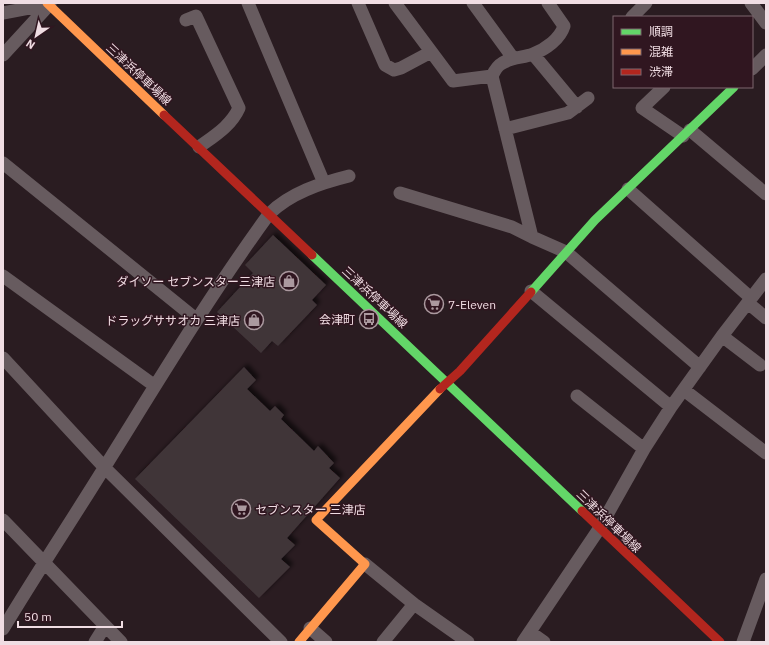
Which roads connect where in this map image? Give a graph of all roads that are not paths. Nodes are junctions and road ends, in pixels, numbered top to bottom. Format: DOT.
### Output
graph roads {
  1 [pos="248,3"];
  2 [pos="358,3"];
  3 [pos="395,3"];
  4 [pos="473,3"];
  5 [pos="548,3"];
  6 [pos="646,3"];
  7 [pos="751,3"];
  8 [pos="50,4"];
  9 [pos="3,13"];
  10 [pos="633,16"];
  11 [pos="186,20"];
  12 [pos="766,23"];
  13 [pos="431,52"];
  14 [pos="533,54"];
  15 [pos="3,55"];
  16 [pos="766,55"];
  17 [pos="512,58"];
  18 [pos="753,68"];
  19 [pos="492,76"];
  20 [pos="663,88"];
  21 [pos="733,88"];
  22 [pos="588,98"];
  23 [pos="577,107"];
  24 [pos="505,129"];
  25 [pos="686,133"];
  26 [pos="199,147"];
  27 [pos="3,163"];
  28 [pos="348,176"];
  29 [pos="324,183"];
  30 [pos="628,189"];
  31 [pos="400,193"];
  32 [pos="766,194"];
  33 [pos="269,214"];
  34 [pos="532,237"];
  35 [pos="566,252"];
  36 [pos="3,276"];
  37 [pos="766,279"];
  38 [pos="531,291"];
  39 [pos="749,300"];
  40 [pos="766,318"];
  41 [pos="196,319"];
  42 [pos="722,336"];
  43 [pos="3,358"];
  44 [pos="760,365"];
  45 [pos="700,367"];
  46 [pos="447,382"];
  47 [pos="155,386"];
  48 [pos="684,390"];
  49 [pos="577,396"];
  50 [pos="672,407"];
  51 [pos="644,449"];
  52 [pos="766,453"];
  53 [pos="104,468"];
  54 [pos="3,520"];
  55 [pos="599,529"];
  56 [pos="43,562"];
  57 [pos="365,564"];
  58 [pos="766,579"];
  59 [pos="414,604"];
  60 [pos="105,626"];
  61 [pos="310,628"];
  62 [pos="3,630"];
  63 [pos="527,637"];
  64 [pos="95,642"];
  65 [pos="121,642"];
  66 [pos="281,642"];
  67 [pos="299,642"];
  68 [pos="326,642"];
  69 [pos="383,642"];
  70 [pos="468,642"];
  71 [pos="544,642"];
  72 [pos="720,642"];
  73 [pos="743,642"];
  1 -- 29 [label="street"];
  2 -- 13 [label="street"];
  3 -- 13 [label="street"];
  4 -- 17 [label="street"];
  5 -- 14 [label="street"];
  6 -- 10 [label="street"];
  7 -- 12 [label="street"];
  8 -- 9 [label="street"];
  8 -- 15 [label="street"];
  8 -- 26 [label="main road, 三津浜停車場線"];
  11 -- 26 [label="street"];
  13 -- 19 [label="street"];
  14 -- 17 [label="street"];
  14 -- 23 [label="street"];
  16 -- 18 [label="street"];
  17 -- 19 [label="street"];
  19 -- 24 [label="street"];
  20 -- 25 [label="street"];
  21 -- 25 [label="main road"];
  22 -- 23 [label="street"];
  23 -- 24 [label="street"];
  24 -- 34 [label="street"];
  25 -- 30 [label="main road"];
  25 -- 32 [label="street"];
  26 -- 33 [label="main road, 三津浜停車場線"];
  27 -- 41 [label="street"];
  28 -- 29 [label="street"];
  29 -- 33 [label="street"];
  30 -- 35 [label="main road"];
  30 -- 39 [label="street"];
  31 -- 34 [label="street"];
  33 -- 41 [label="street"];
  33 -- 46 [label="main road, 三津浜停車場線"];
  34 -- 35 [label="street"];
  35 -- 38 [label="main road"];
  35 -- 45 [label="street"];
  36 -- 47 [label="street"];
  37 -- 39 [label="street"];
  38 -- 46 [label="main road"];
  38 -- 50 [label="street"];
  39 -- 40 [label="street"];
  39 -- 42 [label="street"];
  41 -- 47 [label="street"];
  42 -- 44 [label="street"];
  42 -- 45 [label="street"];
  43 -- 53 [label="street"];
  45 -- 48 [label="street"];
  46 -- 55 [label="main road, 三津浜停車場線"];
  46 -- 57 [label="main road"];
  47 -- 53 [label="street"];
  48 -- 50 [label="street"];
  48 -- 52 [label="street"];
  49 -- 51 [label="street"];
  50 -- 51 [label="street"];
  51 -- 55 [label="street"];
  53 -- 56 [label="street"];
  53 -- 66 [label="street"];
  54 -- 56 [label="street"];
  55 -- 63 [label="street"];
  55 -- 72 [label="main road, 三津浜停車場線"];
  56 -- 60 [label="street"];
  56 -- 62 [label="street"];
  57 -- 59 [label="street"];
  57 -- 61 [label="main road"];
  58 -- 73 [label="street"];
  59 -- 69 [label="street"];
  59 -- 70 [label="street"];
  60 -- 64 [label="street"];
  60 -- 65 [label="street"];
  61 -- 67 [label="main road"];
  61 -- 68 [label="street"];
  63 -- 71 [label="street"];
}
